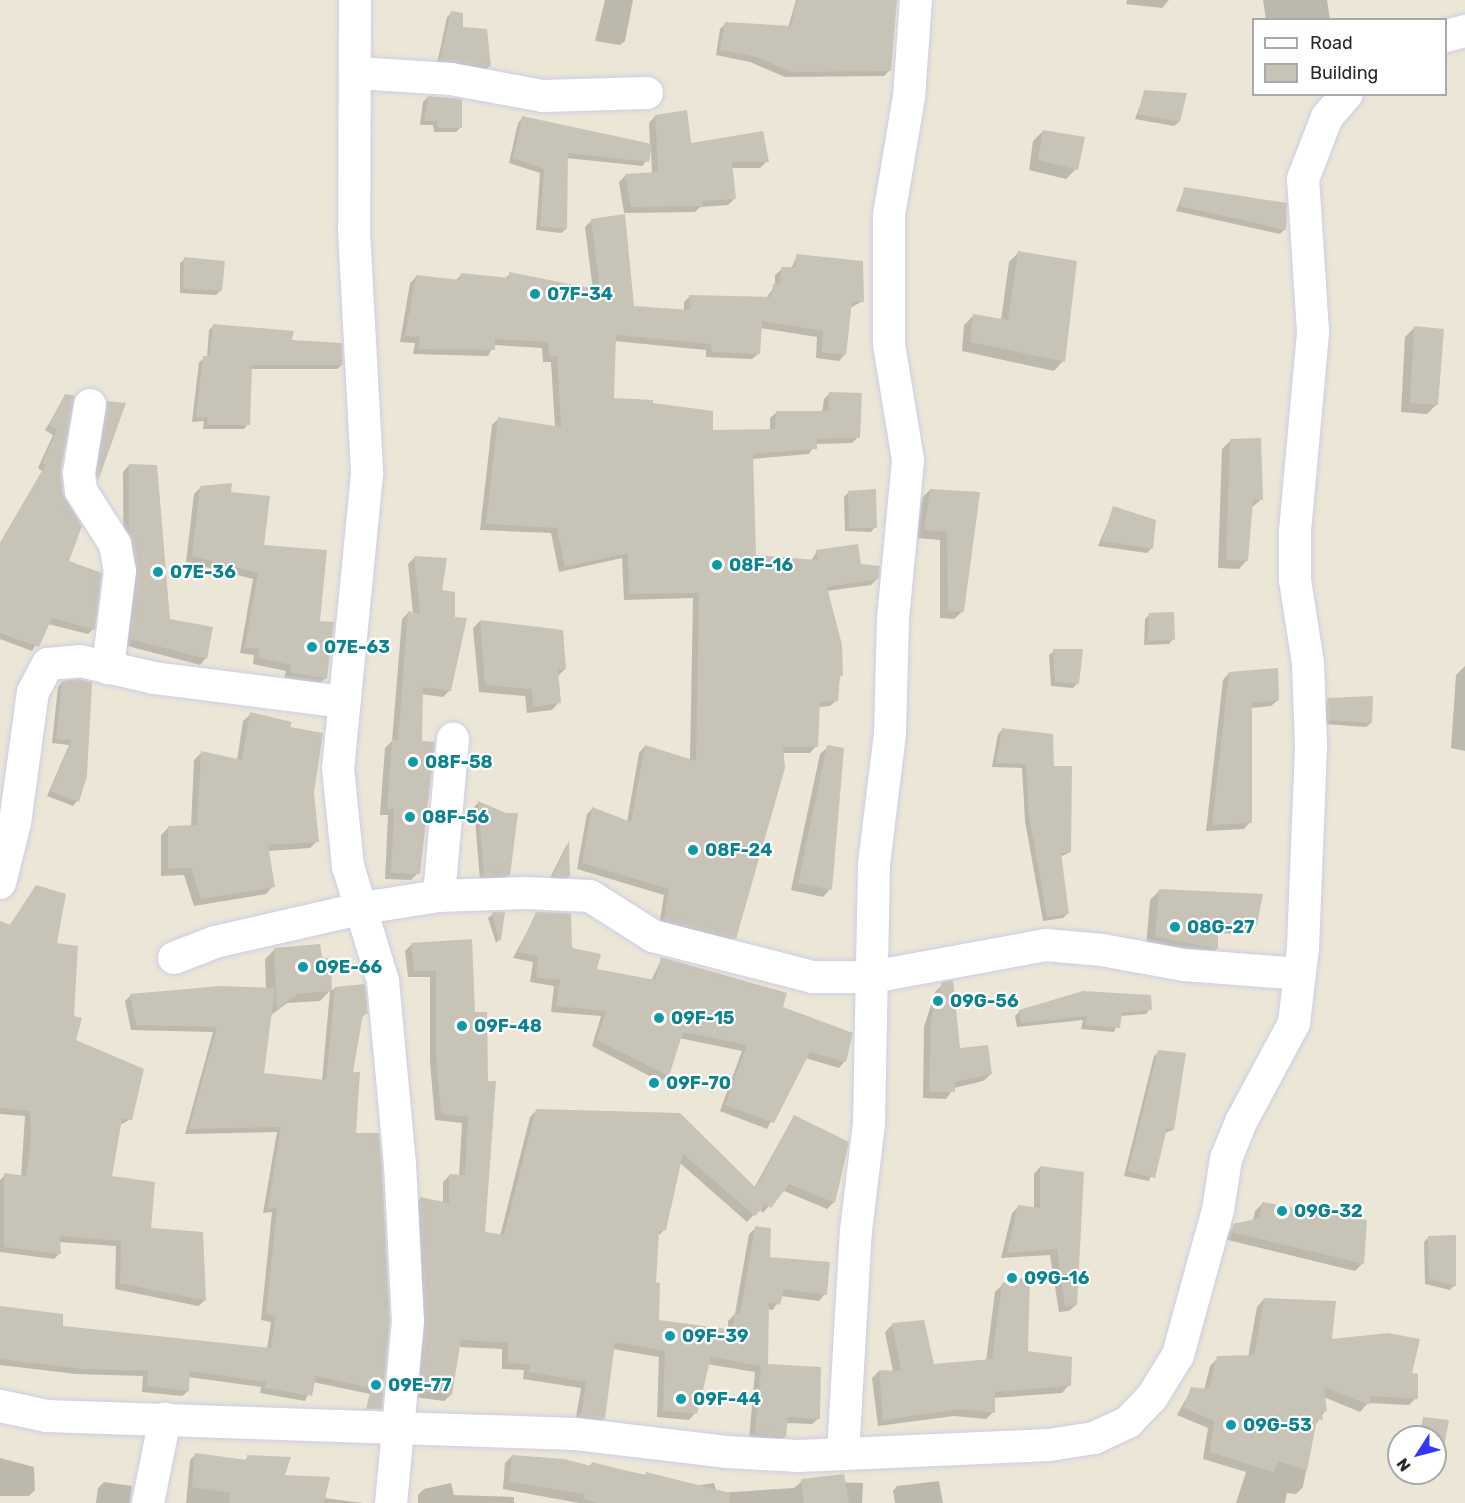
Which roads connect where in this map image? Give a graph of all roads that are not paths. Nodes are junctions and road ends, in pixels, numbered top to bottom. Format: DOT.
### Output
graph roads {
  1 [pos="355,0"];
  2 [pos="916,0"];
  3 [pos="1465,31"];
  4 [pos="1447,36"];
  5 [pos="357,73"];
  6 [pos="647,93"];
  7 [pos="1345,96"];
  8 [pos="90,405"];
  9 [pos="108,668"];
  10 [pos="344,702"];
  11 [pos="453,739"];
  12 [pos="0,883"];
  13 [pos="439,896"];
  14 [pos="363,908"];
  15 [pos="174,958"];
  16 [pos="1300,974"];
  17 [pos="872,977"];
  18 [pos="0,1406"];
  19 [pos="165,1419"];
  20 [pos="400,1426"];
  21 [pos="843,1454"];
  22 [pos="148,1503"];
  23 [pos="391,1503"];
  1 -- 5 [label="street"];
  2 -- 17 [label="street"];
  3 -- 4 [label="street"];
  5 -- 6 [label="street"];
  5 -- 10 [label="street"];
  7 -- 16 [label="street"];
  8 -- 9 [label="street"];
  9 -- 10 [label="street"];
  9 -- 12 [label="street"];
  10 -- 14 [label="street"];
  11 -- 13 [label="street"];
  13 -- 14 [label="street"];
  13 -- 17 [label="street"];
  14 -- 15 [label="street"];
  14 -- 20 [label="street"];
  16 -- 17 [label="street"];
  16 -- 21 [label="street"];
  17 -- 21 [label="street"];
  18 -- 19 [label="street"];
  19 -- 20 [label="street"];
  19 -- 22 [label="street"];
  20 -- 21 [label="street"];
  20 -- 23 [label="street"];
}
